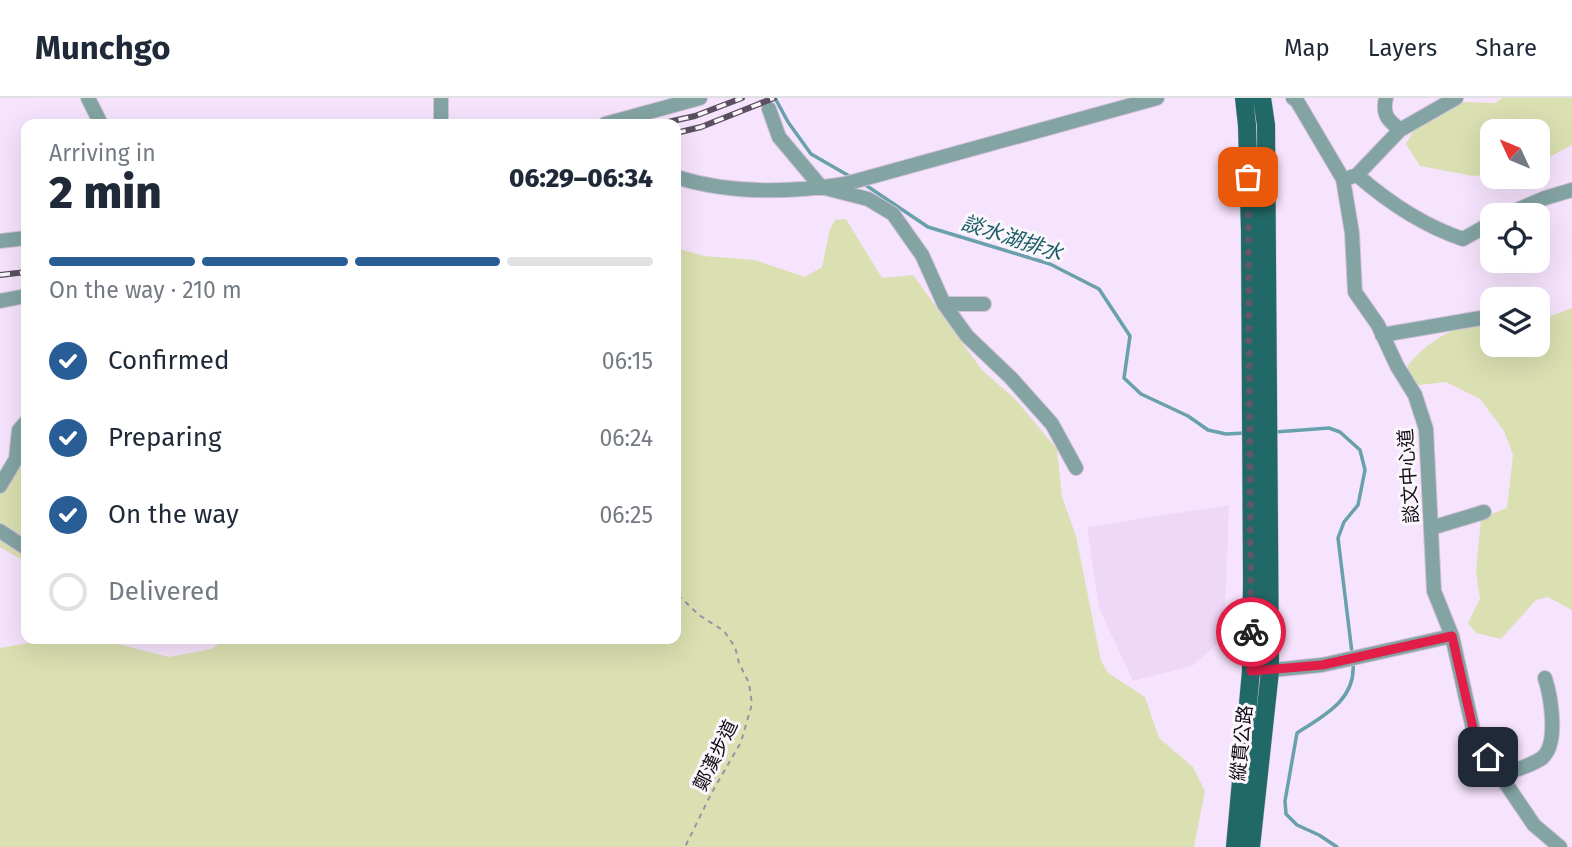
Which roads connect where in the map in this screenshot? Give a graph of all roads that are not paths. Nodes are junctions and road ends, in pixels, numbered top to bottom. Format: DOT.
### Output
graph roads {
  1 [pos="88,98"];
  2 [pos="441,98"];
  3 [pos="699,98"];
  4 [pos="1157,98"];
  5 [pos="1244,98"];
  6 [pos="1262,98"];
  7 [pos="1293,98"];
  8 [pos="1386,98"];
  9 [pos="1456,98"];
  10 [pos="769,109"];
  11 [pos="98,119"];
  12 [pos="441,119"];
  13 [pos="623,119"];
  14 [pos="1400,130"];
  15 [pos="1350,177"];
  16 [pos="681,179"];
  17 [pos="821,187"];
  18 [pos="1572,190"];
  19 [pos="1533,203"];
  20 [pos="1480,229"];
  21 [pos="21,239"];
  22 [pos="0,241"];
  23 [pos="21,297"];
  24 [pos="0,300"];
  25 [pos="944,304"];
  26 [pos="984,304"];
  27 [pos="1480,318"];
  28 [pos="1382,335"];
  29 [pos="1259,388"];
  30 [pos="21,428"];
  31 [pos="1076,468"];
  32 [pos="0,486"];
  33 [pos="1484,512"];
  34 [pos="1431,528"];
  35 [pos="0,531"];
  36 [pos="21,545"];
  37 [pos="1261,580"];
  38 [pos="1452,636"];
  39 [pos="1251,671"];
  40 [pos="1270,671"];
  41 [pos="1545,678"];
  42 [pos="1501,776"];
  43 [pos="1235,847"];
  44 [pos="1251,847"];
  45 [pos="1560,847"];
  1 -- 11 [label="street"];
  2 -- 12 [label="street"];
  3 -- 13 [label="street"];
  4 -- 17 [label="street"];
  5 -- 29 [label="main road"];
  6 -- 29 [label="main road"];
  7 -- 15 [label="street, 談文中心道"];
  8 -- 14 [label="street"];
  9 -- 14 [label="street"];
  10 -- 17 [label="street"];
  14 -- 15 [label="street"];
  15 -- 20 [label="street"];
  15 -- 28 [label="street, 談文中心道"];
  16 -- 17 [label="street"];
  17 -- 25 [label="street"];
  18 -- 19 [label="street"];
  21 -- 22 [label="street"];
  23 -- 24 [label="street"];
  25 -- 26 [label="street"];
  25 -- 31 [label="street"];
  27 -- 28 [label="street"];
  28 -- 34 [label="street, 談文中心道"];
  29 -- 37 [label="main road, 縱貫公路"];
  30 -- 32 [label="street"];
  33 -- 34 [label="street"];
  34 -- 38 [label="street, 談文中心道"];
  35 -- 36 [label="street"];
  37 -- 39 [label="main road, 縱貫公路"];
  37 -- 40 [label="main road, 縱貫公路"];
  38 -- 40 [label="street"];
  38 -- 42 [label="street, 談文中心道"];
  39 -- 40 [label="street"];
  39 -- 43 [label="main road, 縱貫公路"];
  40 -- 44 [label="main road, 縱貫公路"];
  41 -- 42 [label="street"];
  42 -- 45 [label="street, 談文中心道"];
}
